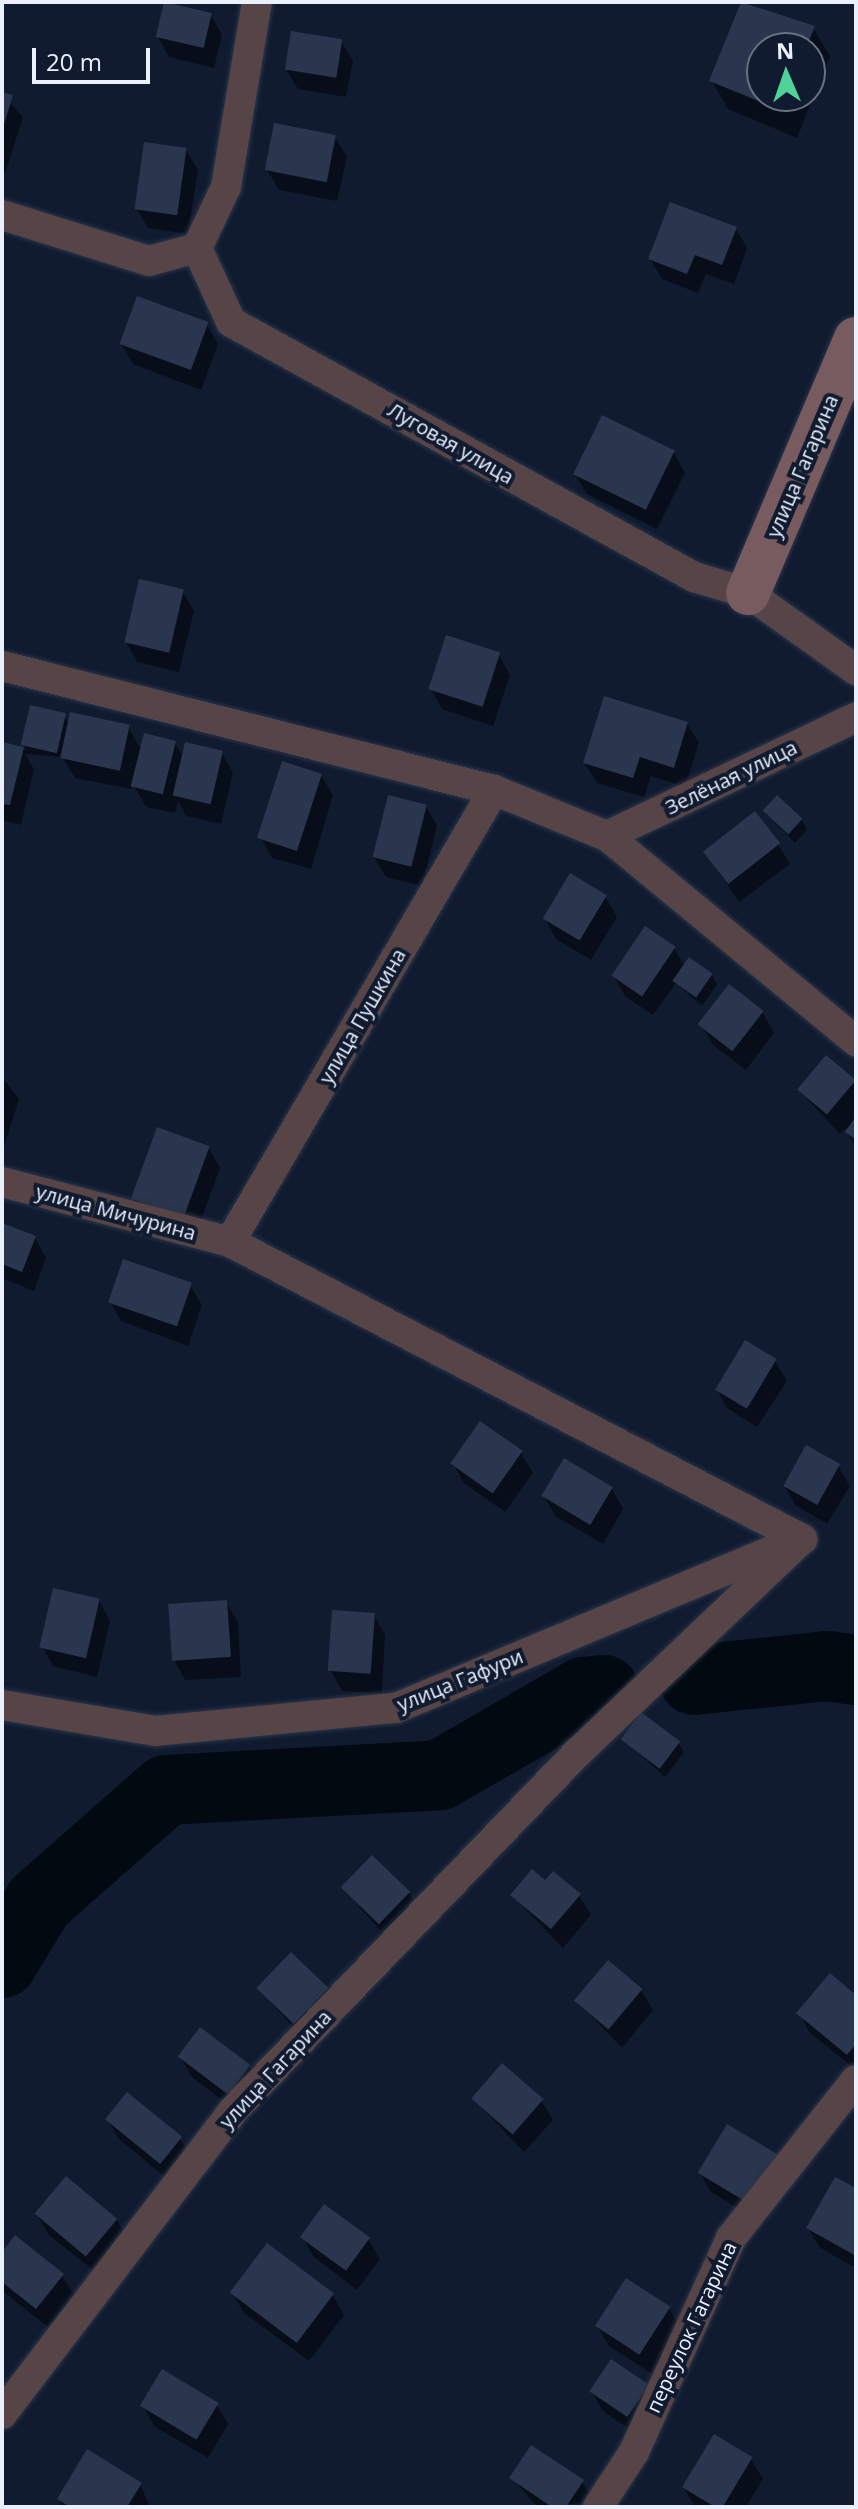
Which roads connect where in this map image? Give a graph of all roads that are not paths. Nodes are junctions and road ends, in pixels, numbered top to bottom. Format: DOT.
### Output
graph roads {
  1 [pos="257,2"];
  2 [pos="2,215"];
  3 [pos="197,248"];
  4 [pos="856,339"];
  5 [pos="748,593"];
  6 [pos="2,666"];
  7 [pos="856,670"];
  8 [pos="856,717"];
  9 [pos="494,790"];
  10 [pos="607,836"];
  11 [pos="856,1041"];
  12 [pos="2,1182"];
  13 [pos="230,1242"];
  14 [pos="802,1539"];
  15 [pos="2,1705"];
  16 [pos="856,2080"];
  17 [pos="2,2414"];
  18 [pos="598,2507"];
  1 -- 3 [label="street"];
  2 -- 3 [label="street"];
  3 -- 5 [label="street, Луговая улица"];
  4 -- 5 [label="street, улица Гагарина"];
  5 -- 7 [label="street, Луговая улица"];
  6 -- 9 [label="street"];
  8 -- 10 [label="street, Зелёная улица"];
  9 -- 10 [label="street"];
  9 -- 13 [label="street, улица Пушкина"];
  10 -- 11 [label="street"];
  12 -- 13 [label="street, улица Мичурина"];
  13 -- 14 [label="street, улица Мичурина"];
  14 -- 15 [label="street, улица Гафури"];
  14 -- 17 [label="street, улица Гагарина"];
  16 -- 18 [label="street, переулок Гагарина"];
}
